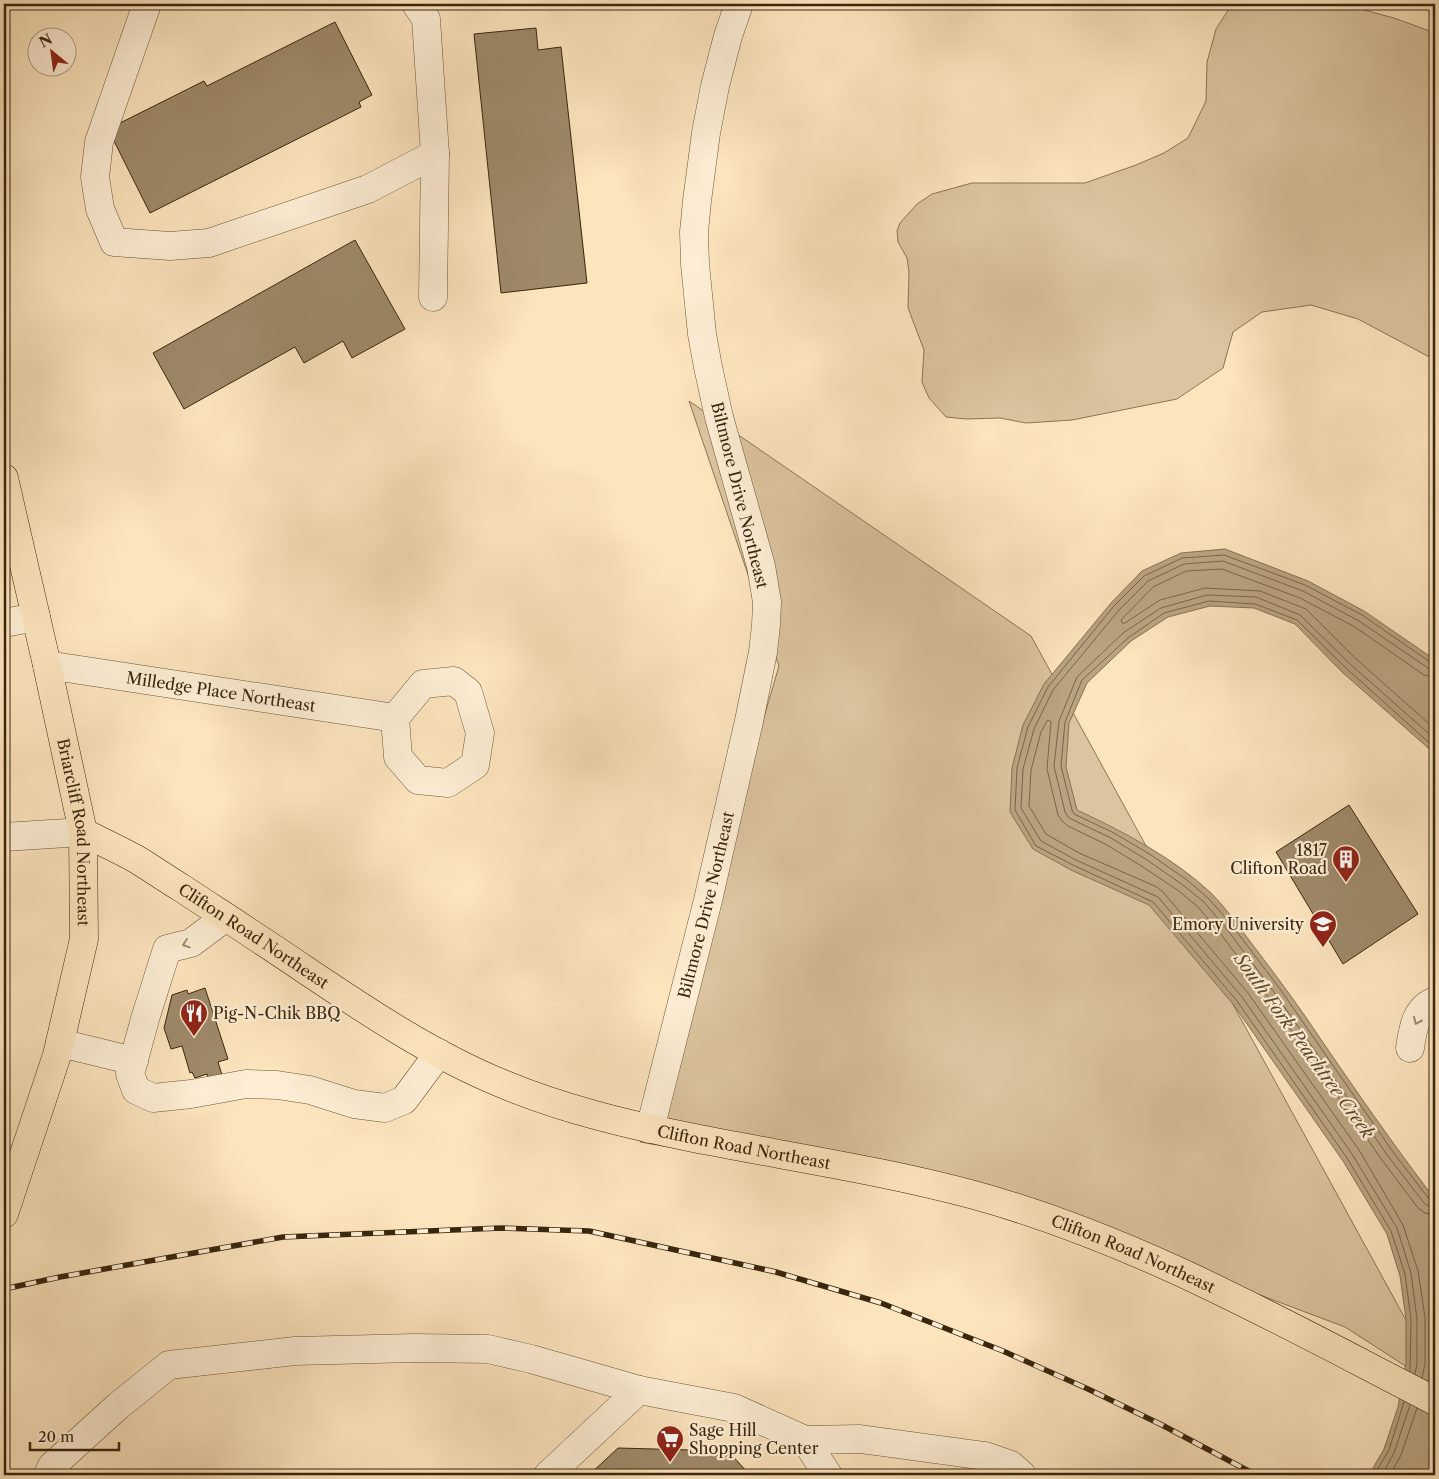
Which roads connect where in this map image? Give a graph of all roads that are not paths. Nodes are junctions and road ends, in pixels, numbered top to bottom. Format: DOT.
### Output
graph roads {
  1 [pos="147,4"];
  2 [pos="416,4"];
  3 [pos="740,4"];
  4 [pos="435,154"];
  5 [pos="433,297"];
  6 [pos="4,478"];
  7 [pos="36,617"];
  8 [pos="4,623"];
  9 [pos="47,665"];
  10 [pos="395,718"];
  11 [pos="83,832"];
  12 [pos="4,837"];
  13 [pos="226,917"];
  14 [pos="1435,1001"];
  15 [pos="60,1043"];
  16 [pos="1410,1048"];
  17 [pos="439,1053"];
  18 [pos="134,1061"];
  19 [pos="650,1128"];
  20 [pos="10,1176"];
  21 [pos="4,1214"];
  22 [pos="639,1390"];
  23 [pos="1435,1401"];
  24 [pos="805,1440"];
  25 [pos="48,1475"];
  26 [pos="548,1475"];
  27 [pos="828,1475"];
  28 [pos="1022,1475"];
  1 -- 4 [label="street"];
  2 -- 4 [label="street"];
  3 -- 19 [label="street, Biltmore Drive Northeast"];
  4 -- 5 [label="street"];
  6 -- 7 [label="main road, Briarcliff Road Northeast"];
  7 -- 8 [label="street"];
  7 -- 9 [label="main road, Briarcliff Road Northeast"];
  9 -- 10 [label="street, Milledge Place Northeast"];
  9 -- 11 [label="main road, Briarcliff Road Northeast"];
  11 -- 12 [label="street"];
  11 -- 13 [label="main road, Clifton Road Northeast"];
  11 -- 15 [label="main road, Briarcliff Road Northeast"];
  13 -- 17 [label="main road, Clifton Road Northeast"];
  13 -- 18 [label="street, one-way"];
  14 -- 16 [label="street, one-way"];
  15 -- 18 [label="street"];
  15 -- 20 [label="main road, Briarcliff Road Northeast"];
  17 -- 18 [label="street"];
  17 -- 19 [label="main road, Clifton Road Northeast"];
  19 -- 23 [label="main road, Clifton Road Northeast"];
  20 -- 21 [label="main road, Briarcliff Road Northeast"];
  22 -- 24 [label="street"];
  22 -- 25 [label="street"];
  22 -- 26 [label="street"];
  24 -- 27 [label="street"];
  24 -- 28 [label="street"];
}
